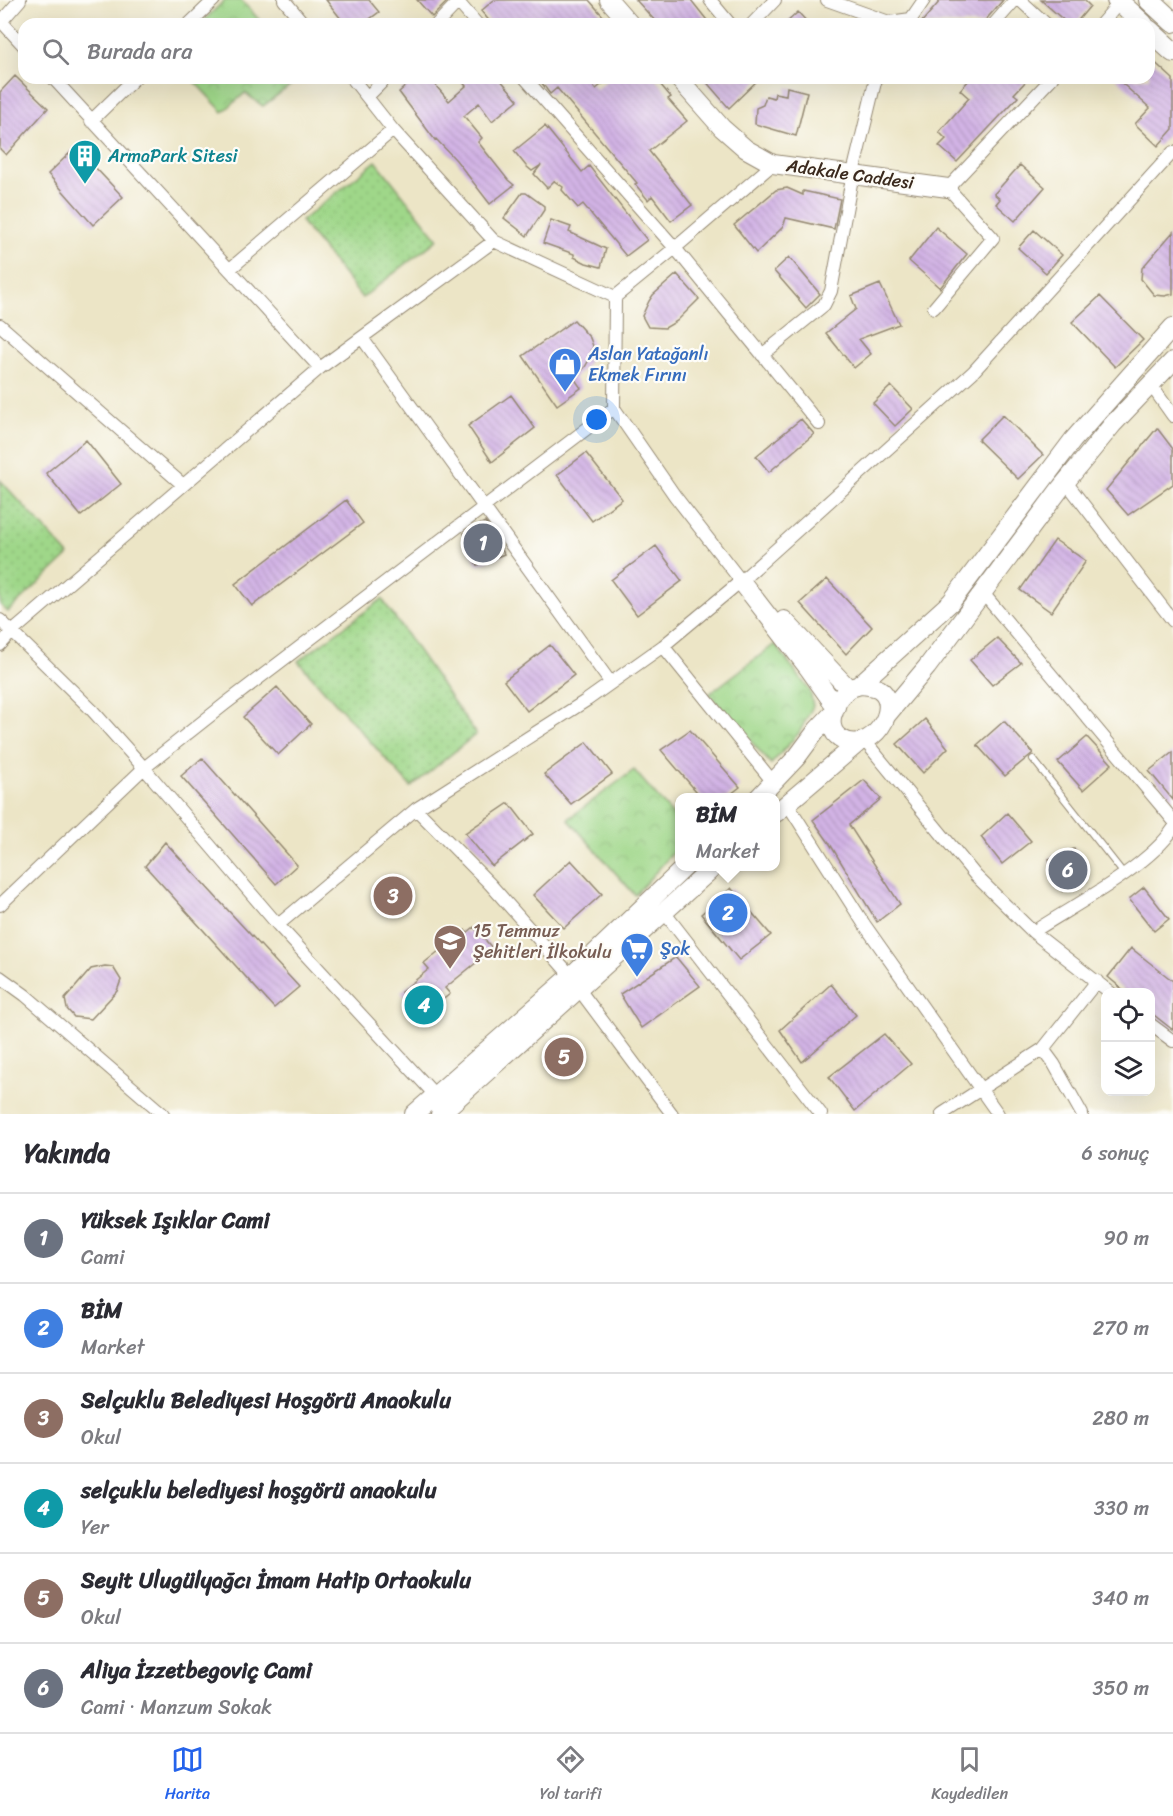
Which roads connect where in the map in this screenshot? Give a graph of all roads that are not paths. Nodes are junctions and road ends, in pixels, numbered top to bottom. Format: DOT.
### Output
graph roads {
  1 [pos="20,0"];
  2 [pos="214,0"];
  3 [pos="284,0"];
  4 [pos="609,0"];
  5 [pos="710,0"];
  6 [pos="775,0"];
  7 [pos="827,0"];
  8 [pos="924,0"];
  9 [pos="1017,0"];
  10 [pos="1149,0"];
  11 [pos="459,1"];
  12 [pos="1119,1"];
  13 [pos="195,18"];
  14 [pos="299,18"];
  15 [pos="443,18"];
  16 [pos="472,18"];
  17 [pos="625,18"];
  18 [pos="725,18"];
  19 [pos="758,18"];
  20 [pos="876,18"];
  21 [pos="912,18"];
  22 [pos="1000,18"];
  23 [pos="1039,18"];
  24 [pos="1106,18"];
  25 [pos="1137,18"];
  26 [pos="1,22"];
  27 [pos="1173,22"];
  28 [pos="1155,36"];
  29 [pos="18,40"];
  30 [pos="1173,52"];
  31 [pos="58,84"];
  32 [pos="129,84"];
  33 [pos="357,84"];
  34 [pos="380,84"];
  35 [pos="530,84"];
  36 [pos="683,84"];
  37 [pos="875,84"];
  38 [pos="1046,84"];
  39 [pos="368,96"];
  40 [pos="91,121"];
  41 [pos="393,130"];
  42 [pos="1173,152"];
  43 [pos="773,164"];
  44 [pos="853,173"];
  45 [pos="948,188"];
  46 [pos="494,241"];
  47 [pos="675,248"];
  48 [pos="230,269"];
  49 [pos="615,297"];
  50 [pos="934,308"];
  51 [pos="0,325"];
  52 [pos="1173,327"];
  53 [pos="362,338"];
  54 [pos="762,355"];
  55 [pos="1173,361"];
  56 [pos="320,368"];
  57 [pos="1151,385"];
  58 [pos="614,408"];
  59 [pos="1173,416"];
  60 [pos="819,424"];
  61 [pos="1066,482"];
  62 [pos="182,484"];
  63 [pos="484,507"];
  64 [pos="741,581"];
  65 [pos="983,593"];
  66 [pos="0,620"];
  67 [pos="1173,621"];
  68 [pos="12,632"];
  69 [pos="0,645"];
  70 [pos="663,646"];
  71 [pos="610,682"];
  72 [pos="854,687"];
  73 [pos="835,710"];
  74 [pos="886,716"];
  75 [pos="861,742"];
  76 [pos="1033,759"];
  77 [pos="144,768"];
  78 [pos="773,782"];
  79 [pos="763,793"];
  80 [pos="782,808"];
  81 [pos="416,809"];
  82 [pos="1173,820"];
  83 [pos="1173,829"];
  84 [pos="682,871"];
  85 [pos="710,871"];
  86 [pos="1124,874"];
  87 [pos="0,905"];
  88 [pos="664,912"];
  89 [pos="278,925"];
  90 [pos="1034,932"];
  91 [pos="0,977"];
  92 [pos="1097,981"];
  93 [pos="574,982"];
  94 [pos="1105,988"];
  95 [pos="1155,1028"];
  96 [pos="1173,1041"];
  97 [pos="1043,1049"];
  98 [pos="980,1088"];
  99 [pos="435,1095"];
  100 [pos="163,1114"];
  101 [pos="414,1114"];
  102 [pos="440,1114"];
  103 [pos="672,1114"];
  104 [pos="821,1114"];
  105 [pos="942,1114"];
  106 [pos="998,1114"];
  107 [pos="1082,1114"];
  1 -- 26 [label="street"];
  2 -- 13 [label="street"];
  3 -- 14 [label="street"];
  4 -- 17 [label="street"];
  5 -- 18 [label="street"];
  6 -- 19 [label="street"];
  7 -- 20 [label="street"];
  8 -- 21 [label="street"];
  9 -- 22 [label="street"];
  9 -- 23 [label="street"];
  10 -- 27 [label="main road"];
  11 -- 15 [label="street"];
  11 -- 16 [label="street"];
  12 -- 24 [label="street"];
  12 -- 25 [label="main road"];
  26 -- 29 [label="street"];
  28 -- 30 [label="main road"];
  31 -- 40 [label="street"];
  32 -- 40 [label="street"];
  33 -- 39 [label="street"];
  34 -- 39 [label="street"];
  35 -- 47 [label="street"];
  36 -- 43 [label="street, Adakale Caddesi"];
  37 -- 44 [label="street"];
  38 -- 45 [label="street"];
  39 -- 41 [label="street"];
  40 -- 48 [label="street"];
  41 -- 46 [label="street"];
  41 -- 48 [label="street"];
  42 -- 64 [label="street"];
  43 -- 44 [label="street, Adakale Caddesi"];
  43 -- 47 [label="street"];
  44 -- 45 [label="street, Adakale Caddesi"];
  44 -- 54 [label="street"];
  45 -- 50 [label="street"];
  46 -- 49 [label="street"];
  46 -- 53 [label="street"];
  47 -- 49 [label="street"];
  47 -- 54 [label="street"];
  48 -- 56 [label="street"];
  49 -- 58 [label="street"];
  51 -- 62 [label="street"];
  52 -- 72 [label="street"];
  53 -- 56 [label="street"];
  53 -- 63 [label="street"];
  54 -- 60 [label="street"];
  55 -- 57 [label="street"];
  56 -- 62 [label="street"];
  57 -- 59 [label="street"];
  57 -- 61 [label="street"];
  58 -- 63 [label="street"];
  58 -- 64 [label="street"];
  61 -- 65 [label="street"];
  61 -- 67 [label="street"];
  62 -- 68 [label="street"];
  63 -- 71 [label="street"];
  63 -- 77 [label="street"];
  64 -- 70 [label="street"];
  64 -- 72 [label="street"];
  64 -- 73 [label="street"];
  65 -- 74 [label="street"];
  65 -- 82 [label="street"];
  66 -- 68 [label="street"];
  68 -- 69 [label="street"];
  68 -- 77 [label="street"];
  70 -- 71 [label="street"];
  70 -- 78 [label="street"];
  71 -- 81 [label="street"];
  72 -- 73 [label="street"];
  72 -- 74 [label="street"];
  73 -- 75 [label="street"];
  73 -- 78 [label="street"];
  74 -- 75 [label="street"];
  75 -- 80 [label="street"];
  75 -- 90 [label="street"];
  76 -- 86 [label="lane"];
  77 -- 87 [label="street"];
  77 -- 89 [label="street"];
  78 -- 79 [label="street"];
  80 -- 98 [label="street"];
  81 -- 89 [label="street"];
  81 -- 93 [label="street"];
  83 -- 86 [label="street"];
  84 -- 93 [label="street"];
  85 -- 88 [label="street"];
  86 -- 90 [label="street"];
  88 -- 93 [label="street"];
  88 -- 104 [label="street"];
  89 -- 99 [label="street"];
  90 -- 92 [label="street"];
  91 -- 100 [label="street"];
  92 -- 94 [label="street"];
  92 -- 97 [label="street"];
  93 -- 99 [label="street"];
  93 -- 102 [label="street"];
  93 -- 103 [label="street"];
  95 -- 96 [label="street"];
  97 -- 98 [label="street"];
  97 -- 107 [label="street"];
  98 -- 105 [label="street"];
  98 -- 106 [label="street"];
  99 -- 101 [label="street"];
}
